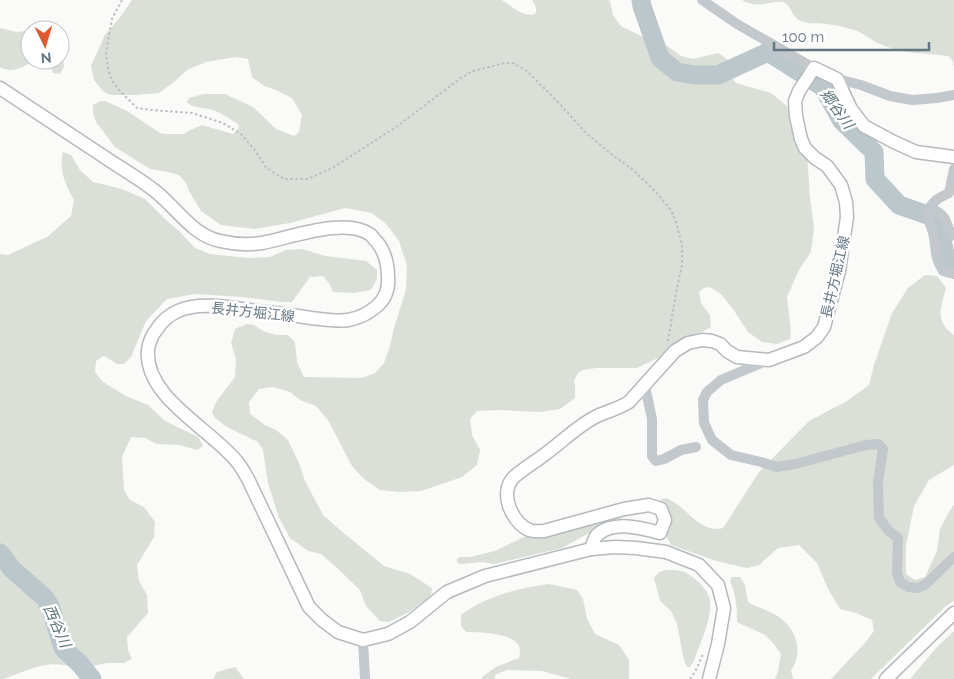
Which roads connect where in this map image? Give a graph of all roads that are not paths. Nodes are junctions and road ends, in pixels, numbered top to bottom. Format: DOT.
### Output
graph roads {
  1 [pos="702,0"];
  2 [pos="813,71"];
  3 [pos="837,79"];
  4 [pos="0,88"];
  5 [pos="954,95"];
  6 [pos="954,157"];
  7 [pos="954,169"];
  8 [pos="930,208"];
  9 [pos="951,236"];
  10 [pos="954,274"];
  11 [pos="769,360"];
  12 [pos="645,386"];
  13 [pos="696,447"];
  14 [pos="660,533"];
  15 [pos="591,549"];
  16 [pos="666,552"];
  17 [pos="954,557"];
  18 [pos="954,613"];
  19 [pos="363,640"];
  20 [pos="365,679"];
  21 [pos="708,679"];
  22 [pos="886,679"];
  1 -- 2 [label="street"];
  2 -- 3 [label="main road"];
  2 -- 11 [label="main road, 長井方堀江線"];
  3 -- 5 [label="street"];
  3 -- 6 [label="main road"];
  4 -- 19 [label="main road, 長井方堀江線"];
  7 -- 8 [label="street"];
  8 -- 9 [label="street"];
  8 -- 10 [label="street"];
  11 -- 12 [label="main road, 長井方堀江線"];
  11 -- 17 [label="street"];
  12 -- 13 [label="street"];
  12 -- 14 [label="main road, 長井方堀江線"];
  14 -- 15 [label="main road"];
  14 -- 16 [label="main road, 長井方堀江線"];
  15 -- 16 [label="main road"];
  15 -- 19 [label="main road"];
  16 -- 21 [label="main road"];
  18 -- 22 [label="main road"];
  19 -- 20 [label="street"];
}
